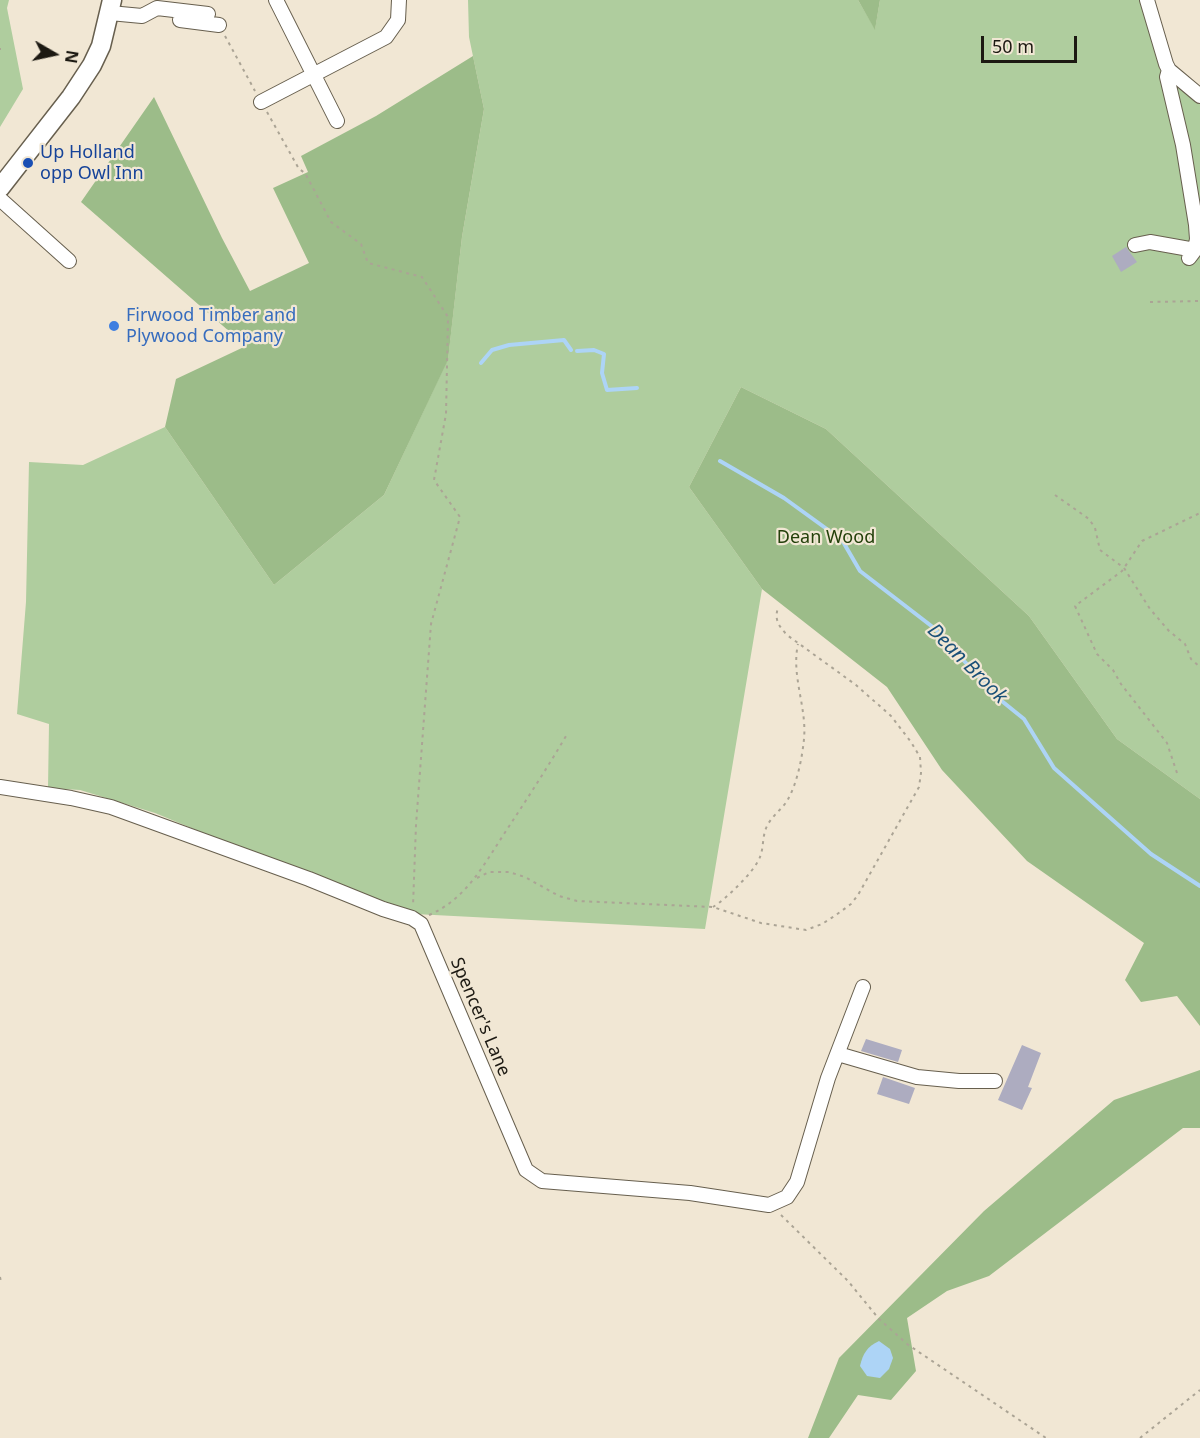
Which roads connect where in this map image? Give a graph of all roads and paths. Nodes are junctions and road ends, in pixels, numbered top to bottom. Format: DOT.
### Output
graph roads {
  1 [pos="276,0"];
  2 [pos="399,0"];
  3 [pos="1147,0"];
  4 [pos="111,6"];
  5 [pos="208,14"];
  6 [pos="142,16"];
  7 [pos="219,25"];
  8 [pos="1169,70"];
  9 [pos="313,74"];
  10 [pos="1200,96"];
  11 [pos="261,102"];
  12 [pos="337,121"];
  13 [pos="0,188"];
  14 [pos="0,199"];
  15 [pos="1135,245"];
  16 [pos="69,261"];
  17 [pos="1200,301"];
  18 [pos="1150,302"];
  19 [pos="1055,495"];
  20 [pos="1200,513"];
  21 [pos="1124,568"];
  22 [pos="778,608"];
  23 [pos="798,643"];
  24 [pos="1200,667"];
  25 [pos="566,736"];
  26 [pos="1177,773"];
  27 [pos="0,787"];
  28 [pos="474,880"];
  29 [pos="713,906"];
  30 [pos="412,918"];
  31 [pos="863,987"];
  32 [pos="838,1054"];
  33 [pos="994,1081"];
  34 [pos="770,1205"];
  35 [pos="0,1277"];
  36 [pos="1,1282"];
  37 [pos="1200,1390"];
  38 [pos="1046,1438"];
  39 [pos="1140,1438"];
  1 -- 9 [label="street"];
  2 -- 9 [label="street"];
  3 -- 8 [label="street"];
  4 -- 6 [label="street"];
  4 -- 13 [label="main road"];
  5 -- 6 [label="street"];
  6 -- 7 [label="street"];
  7 -- 11 [label="path"];
  8 -- 10 [label="street"];
  8 -- 15 [label="street"];
  9 -- 11 [label="street"];
  9 -- 12 [label="street"];
  11 -- 30 [label="path"];
  14 -- 16 [label="street"];
  17 -- 18 [label="path"];
  19 -- 21 [label="path"];
  20 -- 21 [label="path"];
  21 -- 24 [label="path"];
  21 -- 26 [label="path"];
  22 -- 23 [label="path"];
  23 -- 29 [label="path"];
  23 -- 29 [label="path"];
  25 -- 28 [label="path"];
  27 -- 30 [label="street"];
  28 -- 29 [label="path"];
  28 -- 30 [label="path"];
  30 -- 34 [label="street, Spencer's Lane"];
  31 -- 32 [label="street"];
  32 -- 33 [label="street"];
  32 -- 34 [label="street"];
  34 -- 38 [label="path"];
  35 -- 36 [label="path"];
  37 -- 39 [label="path"];
}
